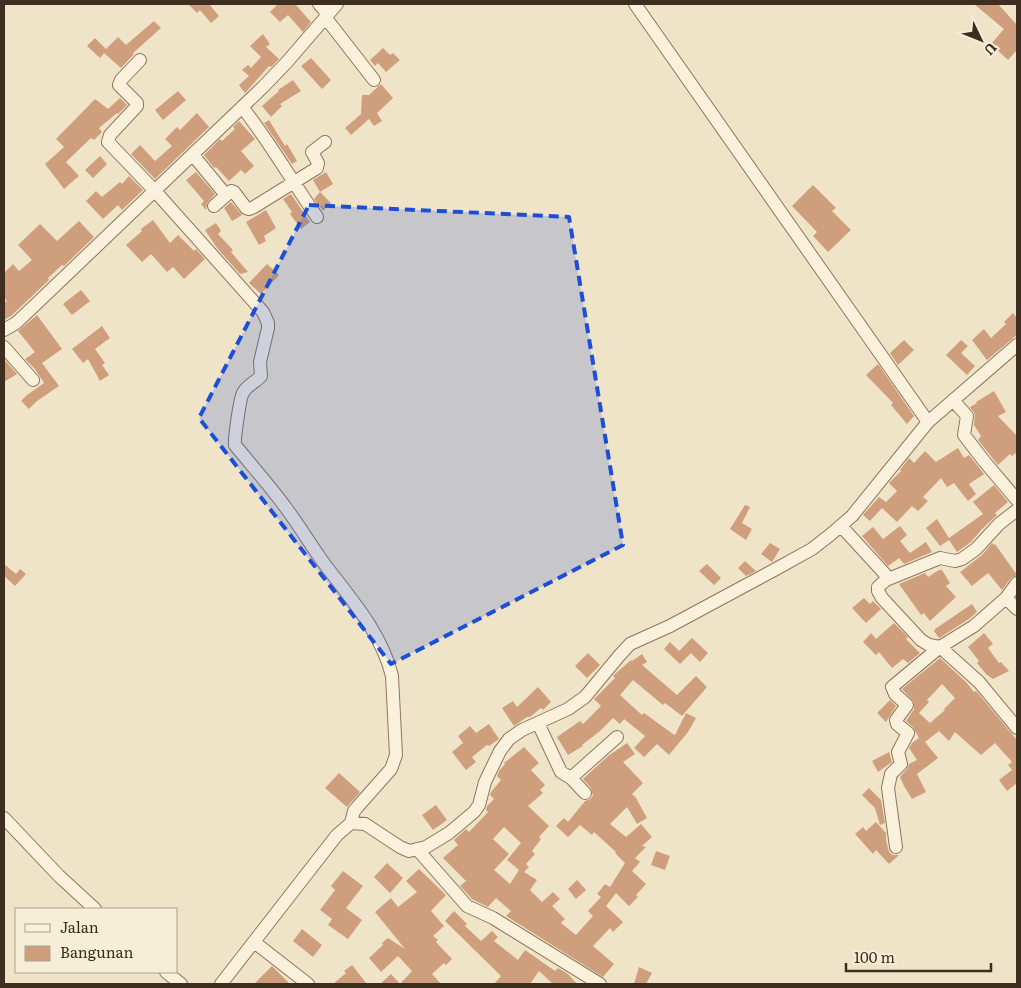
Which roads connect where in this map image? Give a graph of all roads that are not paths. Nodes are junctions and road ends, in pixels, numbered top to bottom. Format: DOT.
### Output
graph roads {
  1 [pos="318,4"];
  2 [pos="337,4"];
  3 [pos="635,4"];
  4 [pos="326,15"];
  5 [pos="140,60"];
  6 [pos="374,80"];
  7 [pos="242,107"];
  8 [pos="325,142"];
  9 [pos="193,156"];
  10 [pos="293,184"];
  11 [pos="155,191"];
  12 [pos="226,194"];
  13 [pos="214,206"];
  14 [pos="317,217"];
  15 [pos="4,330"];
  16 [pos="1017,345"];
  17 [pos="4,347"];
  18 [pos="33,380"];
  19 [pos="953,400"];
  20 [pos="928,422"];
  21 [pos="1017,500"];
  22 [pos="1017,510"];
  23 [pos="841,526"];
  24 [pos="886,580"];
  25 [pos="1017,583"];
  26 [pos="1006,598"];
  27 [pos="1017,609"];
  28 [pos="940,648"];
  29 [pos="538,723"];
  30 [pos="1017,728"];
  31 [pos="617,737"];
  32 [pos="571,778"];
  33 [pos="585,794"];
  34 [pos="4,818"];
  35 [pos="351,823"];
  36 [pos="896,847"];
  37 [pos="418,850"];
  38 [pos="94,908"];
  39 [pos="254,942"];
  40 [pos="167,973"];
  41 [pos="181,984"];
  42 [pos="221,984"];
  43 [pos="308,984"];
  44 [pos="600,984"];
  1 -- 4 [label="street"];
  2 -- 4 [label="street"];
  3 -- 20 [label="street"];
  4 -- 6 [label="street"];
  4 -- 7 [label="street"];
  5 -- 11 [label="street"];
  7 -- 9 [label="street"];
  7 -- 10 [label="street"];
  8 -- 10 [label="street"];
  9 -- 11 [label="street"];
  9 -- 12 [label="street"];
  10 -- 12 [label="street"];
  10 -- 14 [label="street"];
  11 -- 15 [label="street"];
  11 -- 35 [label="street"];
  12 -- 13 [label="street"];
  16 -- 19 [label="street"];
  17 -- 18 [label="street"];
  19 -- 20 [label="street"];
  19 -- 21 [label="street"];
  20 -- 23 [label="street"];
  22 -- 24 [label="street"];
  23 -- 24 [label="street"];
  23 -- 29 [label="street"];
  24 -- 28 [label="street"];
  25 -- 26 [label="street"];
  26 -- 27 [label="street"];
  26 -- 28 [label="street"];
  28 -- 30 [label="street"];
  28 -- 36 [label="street"];
  29 -- 32 [label="street"];
  29 -- 37 [label="street"];
  31 -- 32 [label="street"];
  32 -- 33 [label="street"];
  34 -- 38 [label="street"];
  35 -- 37 [label="street"];
  35 -- 39 [label="street"];
  37 -- 44 [label="street"];
  39 -- 42 [label="street"];
  39 -- 43 [label="street"];
  40 -- 41 [label="street"];
}
